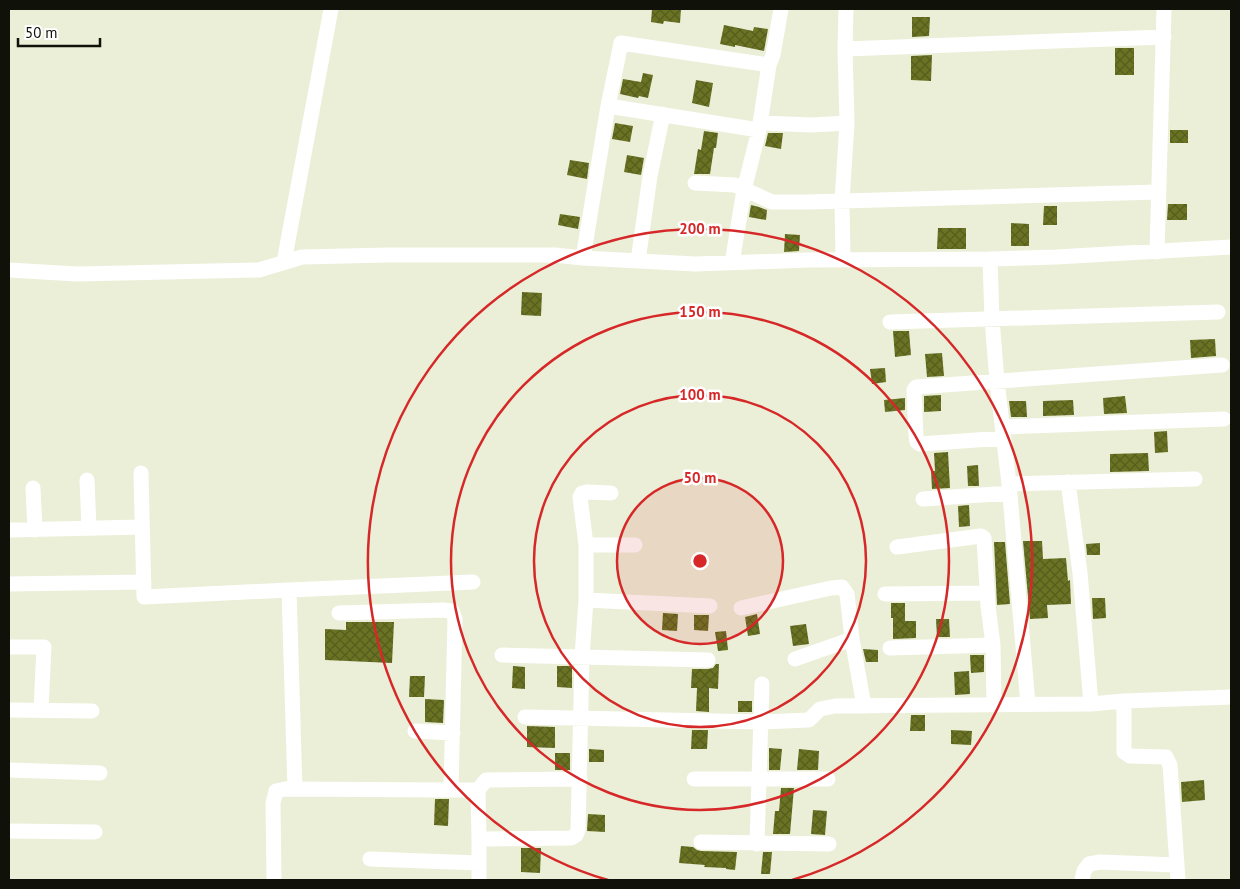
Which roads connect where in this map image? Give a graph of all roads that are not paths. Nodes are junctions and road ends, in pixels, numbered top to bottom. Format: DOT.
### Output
graph roads {
  1 [pos="331,9"];
  2 [pos="781,9"];
  3 [pos="846,9"];
  4 [pos="1164,9"];
  5 [pos="1164,37"];
  6 [pos="845,49"];
  7 [pos="769,65"];
  8 [pos="608,106"];
  9 [pos="663,114"];
  10 [pos="847,123"];
  11 [pos="759,127"];
  12 [pos="695,183"];
  13 [pos="744,190"];
  14 [pos="1158,192"];
  15 [pos="842,201"];
  16 [pos="1231,246"];
  17 [pos="1157,252"];
  18 [pos="583,258"];
  19 [pos="990,259"];
  20 [pos="843,260"];
  21 [pos="638,261"];
  22 [pos="284,262"];
  23 [pos="732,263"];
  24 [pos="9,270"];
  25 [pos="1218,312"];
  26 [pos="992,319"];
  27 [pos="890,322"];
  28 [pos="1222,366"];
  29 [pos="997,381"];
  30 [pos="1224,419"];
  31 [pos="1003,432"];
  32 [pos="141,473"];
  33 [pos="1195,478"];
  34 [pos="87,480"];
  35 [pos="1068,482"];
  36 [pos="33,488"];
  37 [pos="1010,488"];
  38 [pos="611,493"];
  39 [pos="923,499"];
  40 [pos="142,527"];
  41 [pos="88,528"];
  42 [pos="9,530"];
  43 [pos="35,530"];
  44 [pos="586,545"];
  45 [pos="635,545"];
  46 [pos="897,547"];
  47 [pos="144,582"];
  48 [pos="474,582"];
  49 [pos="9,584"];
  50 [pos="289,590"];
  51 [pos="987,593"];
  52 [pos="886,594"];
  53 [pos="586,600"];
  54 [pos="710,606"];
  55 [pos="741,608"];
  56 [pos="340,613"];
  57 [pos="852,640"];
  58 [pos="992,645"];
  59 [pos="9,647"];
  60 [pos="890,648"];
  61 [pos="502,656"];
  62 [pos="582,657"];
  63 [pos="795,659"];
  64 [pos="708,660"];
  65 [pos="762,684"];
  66 [pos="1231,697"];
  67 [pos="1124,701"];
  68 [pos="1028,704"];
  69 [pos="1091,704"];
  70 [pos="994,705"];
  71 [pos="864,706"];
  72 [pos="9,710"];
  73 [pos="41,710"];
  74 [pos="92,711"];
  75 [pos="525,717"];
  76 [pos="581,718"];
  77 [pos="762,722"];
  78 [pos="415,731"];
  79 [pos="453,732"];
  80 [pos="9,770"];
  81 [pos="100,773"];
  82 [pos="580,779"];
  83 [pos="694,779"];
  84 [pos="759,779"];
  85 [pos="828,779"];
  86 [pos="295,789"];
  87 [pos="451,790"];
  88 [pos="478,790"];
  89 [pos="9,830"];
  90 [pos="95,832"];
  91 [pos="479,839"];
  92 [pos="701,842"];
  93 [pos="757,844"];
  94 [pos="829,844"];
  95 [pos="370,859"];
  96 [pos="479,863"];
  97 [pos="1177,865"];
  98 [pos="274,880"];
  99 [pos="478,880"];
  100 [pos="1082,880"];
  101 [pos="1178,880"];
  1 -- 22 [label="street"];
  2 -- 7 [label="street"];
  3 -- 6 [label="street"];
  4 -- 5 [label="street"];
  5 -- 6 [label="street"];
  5 -- 14 [label="street"];
  6 -- 10 [label="street"];
  7 -- 8 [label="street"];
  7 -- 11 [label="street"];
  8 -- 9 [label="street"];
  8 -- 18 [label="street"];
  9 -- 11 [label="street"];
  9 -- 21 [label="street"];
  10 -- 11 [label="street"];
  10 -- 15 [label="street"];
  11 -- 13 [label="street"];
  12 -- 13 [label="street"];
  13 -- 15 [label="street"];
  13 -- 23 [label="street"];
  14 -- 15 [label="street"];
  14 -- 17 [label="street"];
  15 -- 20 [label="street"];
  16 -- 17 [label="street"];
  17 -- 19 [label="street"];
  18 -- 21 [label="street"];
  18 -- 22 [label="street"];
  19 -- 20 [label="street"];
  19 -- 26 [label="street"];
  20 -- 23 [label="street"];
  21 -- 23 [label="street"];
  22 -- 24 [label="street"];
  25 -- 26 [label="street"];
  26 -- 27 [label="street"];
  26 -- 29 [label="street"];
  28 -- 29 [label="street"];
  29 -- 31 [label="street"];
  29 -- 31 [label="street"];
  30 -- 31 [label="street"];
  31 -- 37 [label="street"];
  32 -- 40 [label="street"];
  33 -- 35 [label="street"];
  34 -- 41 [label="street"];
  35 -- 37 [label="street"];
  35 -- 69 [label="street"];
  36 -- 43 [label="street"];
  37 -- 39 [label="street"];
  37 -- 68 [label="street"];
  38 -- 44 [label="street"];
  40 -- 41 [label="street"];
  40 -- 47 [label="street"];
  41 -- 43 [label="street"];
  42 -- 43 [label="street"];
  44 -- 45 [label="street"];
  44 -- 53 [label="street"];
  46 -- 51 [label="street"];
  47 -- 49 [label="street"];
  47 -- 50 [label="street"];
  48 -- 50 [label="street"];
  50 -- 86 [label="street"];
  51 -- 52 [label="street"];
  51 -- 58 [label="street"];
  53 -- 54 [label="street"];
  53 -- 62 [label="street"];
  55 -- 57 [label="street"];
  56 -- 79 [label="street"];
  57 -- 63 [label="street"];
  57 -- 71 [label="street"];
  58 -- 60 [label="street"];
  58 -- 70 [label="street"];
  59 -- 73 [label="street"];
  61 -- 62 [label="street"];
  62 -- 64 [label="street"];
  62 -- 76 [label="street"];
  65 -- 77 [label="street"];
  66 -- 67 [label="street"];
  67 -- 69 [label="street"];
  67 -- 97 [label="street"];
  68 -- 69 [label="street"];
  68 -- 70 [label="street"];
  70 -- 71 [label="street"];
  71 -- 77 [label="street"];
  72 -- 73 [label="street"];
  73 -- 74 [label="street"];
  75 -- 76 [label="street"];
  76 -- 77 [label="street"];
  76 -- 82 [label="street"];
  77 -- 84 [label="street"];
  78 -- 79 [label="street"];
  79 -- 87 [label="street"];
  80 -- 81 [label="street"];
  82 -- 88 [label="street"];
  82 -- 91 [label="street"];
  83 -- 84 [label="street"];
  84 -- 85 [label="street"];
  84 -- 93 [label="street"];
  86 -- 87 [label="street"];
  86 -- 98 [label="street"];
  87 -- 88 [label="street"];
  88 -- 91 [label="street"];
  89 -- 90 [label="street"];
  91 -- 96 [label="street"];
  92 -- 93 [label="street"];
  93 -- 94 [label="street"];
  95 -- 96 [label="street"];
  96 -- 99 [label="street"];
  97 -- 100 [label="street"];
  97 -- 101 [label="street"];
}
